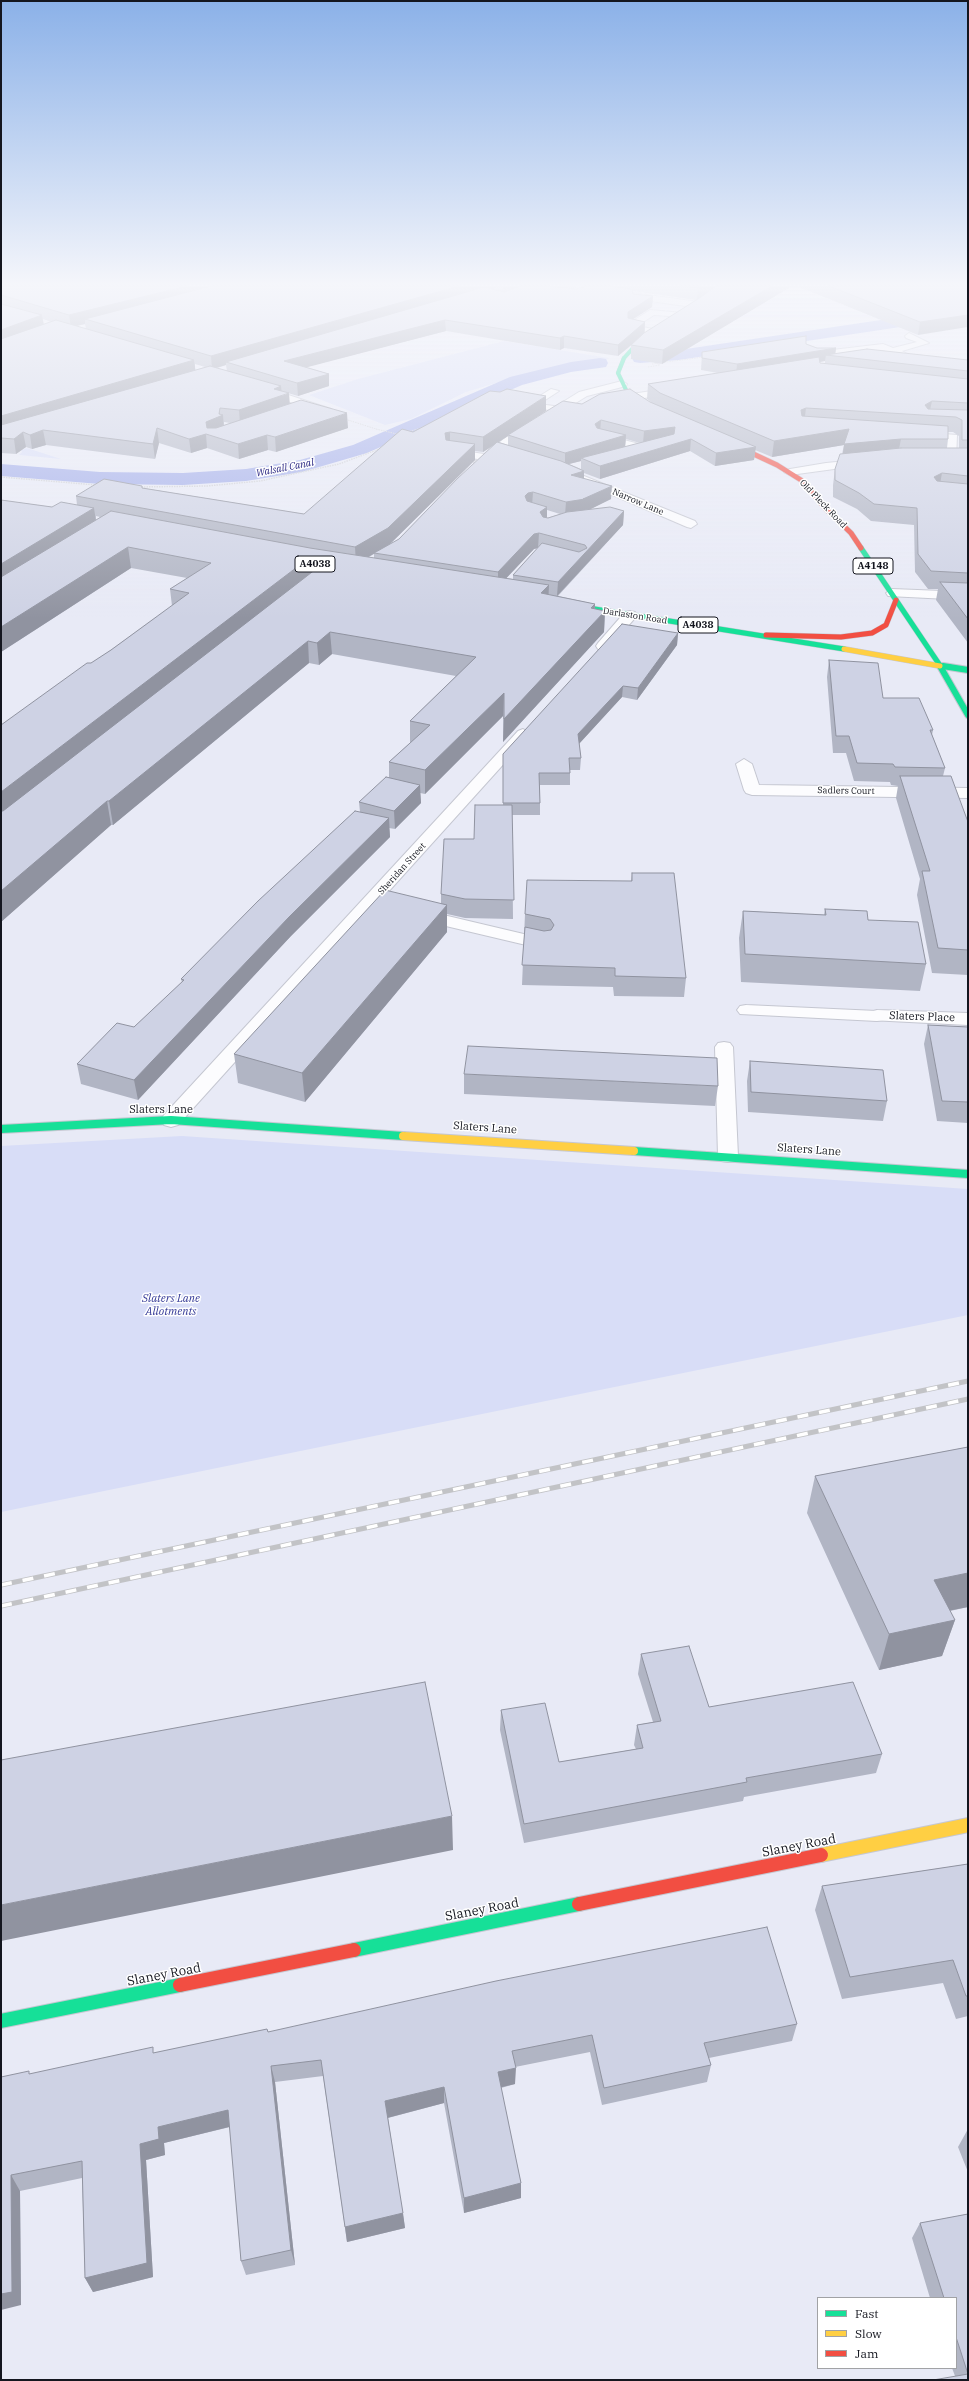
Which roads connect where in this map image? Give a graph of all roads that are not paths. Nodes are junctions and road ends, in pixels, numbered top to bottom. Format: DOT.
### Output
graph roads {
  1 [pos="288,397"];
  2 [pos="544,397"];
  3 [pos="578,397"];
  4 [pos="632,397"];
  5 [pos="314,405"];
  6 [pos="558,409"];
  7 [pos="654,411"];
  8 [pos="292,412"];
  9 [pos="343,418"];
  10 [pos="908,434"];
  11 [pos="601,437"];
  12 [pos="720,439"];
  13 [pos="656,445"];
  14 [pos="643,448"];
  15 [pos="495,449"];
  16 [pos="450,452"];
  17 [pos="509,454"];
  18 [pos="622,454"];
  19 [pos="484,457"];
  20 [pos="937,459"];
  21 [pos="878,461"];
  22 [pos="469,472"];
  23 [pos="790,472"];
  24 [pos="572,474"];
  25 [pos="661,511"];
  26 [pos="629,513"];
  27 [pos="691,524"];
  28 [pos="894,596"];
  29 [pos="968,596"];
  30 [pos="569,605"];
  31 [pos="630,615"];
  32 [pos="766,635"];
  33 [pos="593,656"];
  34 [pos="940,666"];
  35 [pos="968,670"];
  36 [pos="968,715"];
  37 [pos="535,721"];
  38 [pos="744,764"];
  39 [pos="968,793"];
  40 [pos="386,907"];
  41 [pos="467,908"];
  42 [pos="454,923"];
  43 [pos="543,944"];
  44 [pos="746,1010"];
  45 [pos="877,1016"];
  46 [pos="968,1018"];
  47 [pos="724,1047"];
  48 [pos="171,1120"];
  49 [pos="1,1128"];
  50 [pos="728,1156"];
  51 [pos="968,1174"];
  52 [pos="968,1825"];
  53 [pos="1,2021"];
  1 -- 5 [label="street"];
  2 -- 6 [label="lane"];
  3 -- 6 [label="street"];
  4 -- 7 [label="main road"];
  5 -- 8 [label="street"];
  5 -- 9 [label="street"];
  6 -- 15 [label="street"];
  10 -- 20 [label="street"];
  11 -- 14 [label="street"];
  12 -- 23 [label="main road, Old Pleck Road / A4148"];
  13 -- 14 [label="street"];
  14 -- 18 [label="street"];
  15 -- 17 [label="street"];
  15 -- 19 [label="street"];
  16 -- 19 [label="lane"];
  19 -- 22 [label="street"];
  21 -- 23 [label="street"];
  23 -- 28 [label="main road, Old Pleck Road / A4148"];
  24 -- 25 [label="street, Narrow Lane"];
  25 -- 26 [label="street"];
  25 -- 27 [label="street, Narrow Lane"];
  28 -- 29 [label="lane"];
  28 -- 32 [label="main road"];
  28 -- 34 [label="main road, Old Pleck Road / A4148"];
  30 -- 31 [label="main road, Darlaston Road / A4038"];
  31 -- 32 [label="main road, Darlaston Road / A4038"];
  31 -- 33 [label="street"];
  32 -- 34 [label="main road, Darlaston Road / A4038"];
  34 -- 35 [label="main road, Darlaston Road"];
  34 -- 36 [label="main road, A4148"];
  37 -- 40 [label="street, Sheridan Street"];
  38 -- 39 [label="street, Sadlers Court"];
  40 -- 42 [label="street"];
  40 -- 48 [label="street, Sheridan Street"];
  41 -- 42 [label="street"];
  42 -- 43 [label="street"];
  44 -- 45 [label="lane"];
  45 -- 46 [label="street, Slaters Place"];
  47 -- 50 [label="lane"];
  48 -- 49 [label="main road, Slaters Lane"];
  48 -- 50 [label="main road, Slaters Lane"];
  50 -- 51 [label="main road, Slaters Lane"];
  52 -- 53 [label="main road, Slaney Road"];
}
